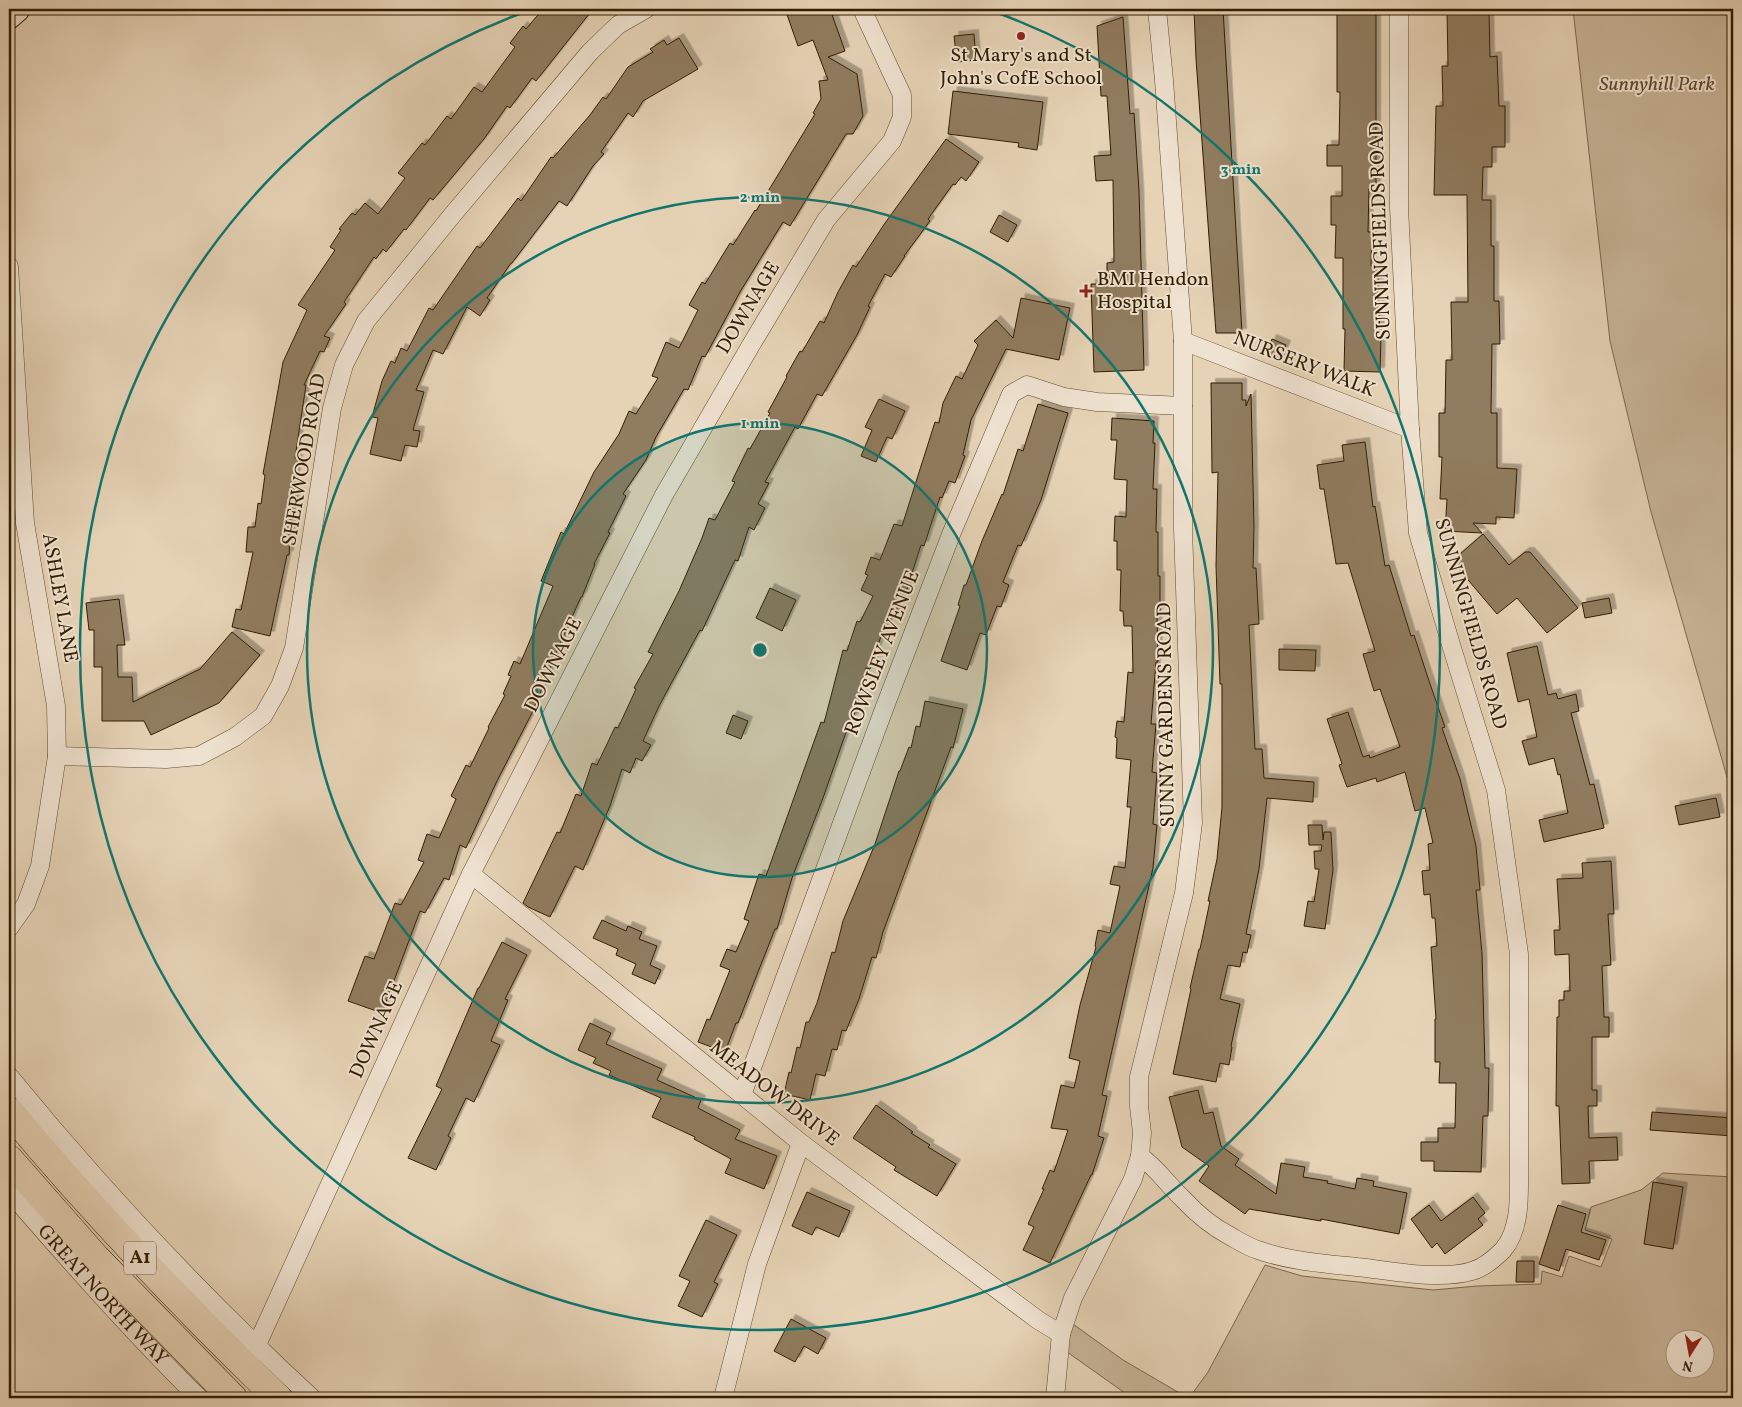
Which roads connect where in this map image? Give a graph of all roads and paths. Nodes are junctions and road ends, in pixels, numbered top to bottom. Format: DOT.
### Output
graph roads {
  1 [pos="17,9"];
  2 [pos="646,9"];
  3 [pos="862,9"];
  4 [pos="1158,9"];
  5 [pos="1399,9"];
  6 [pos="9,16"];
  7 [pos="9,266"];
  8 [pos="1183,341"];
  9 [pos="1183,406"];
  10 [pos="1410,429"];
  11 [pos="57,756"];
  12 [pos="471,874"];
  13 [pos="9,928"];
  14 [pos="9,1076"];
  15 [pos="742,1095"];
  16 [pos="9,1111"];
  17 [pos="801,1144"];
  18 [pos="1140,1156"];
  19 [pos="9,1159"];
  20 [pos="9,1191"];
  21 [pos="1061,1334"];
  22 [pos="250,1356"];
  23 [pos="199,1398"];
  24 [pos="234,1398"];
  25 [pos="278,1398"];
  26 [pos="312,1398"];
  27 [pos="723,1398"];
  28 [pos="1055,1398"];
  1 -- 6 [label="main road"];
  2 -- 11 [label="street, SHERWOOD ROAD"];
  3 -- 12 [label="street, DOWNAGE"];
  4 -- 8 [label="street, SUNNY GARDENS ROAD"];
  5 -- 10 [label="street, SUNNINGFIELDS ROAD"];
  7 -- 11 [label="street, ASHLEY LANE"];
  8 -- 9 [label="street, SUNNY GARDENS ROAD"];
  8 -- 10 [label="street, NURSERY WALK"];
  9 -- 15 [label="street, ROWSLEY AVENUE"];
  9 -- 18 [label="street, SUNNY GARDENS ROAD"];
  10 -- 18 [label="street, SUNNINGFIELDS ROAD"];
  11 -- 13 [label="street, ASHLEY LANE"];
  12 -- 15 [label="street, MEADOW DRIVE"];
  12 -- 22 [label="street, DOWNAGE"];
  14 -- 22 [label="street"];
  15 -- 17 [label="street, MEADOW DRIVE"];
  16 -- 22 [label="highway, A1"];
  17 -- 21 [label="street, MEADOW DRIVE"];
  17 -- 27 [label="street"];
  18 -- 21 [label="street, SUNNY GARDENS ROAD"];
  19 -- 24 [label="highway, GREAT NORTH WAY / A1"];
  20 -- 23 [label="street, GREAT NORTH WAY"];
  21 -- 28 [label="street, SUNNY GARDENS ROAD"];
  22 -- 25 [label="highway, A1"];
  22 -- 26 [label="street"];
}
